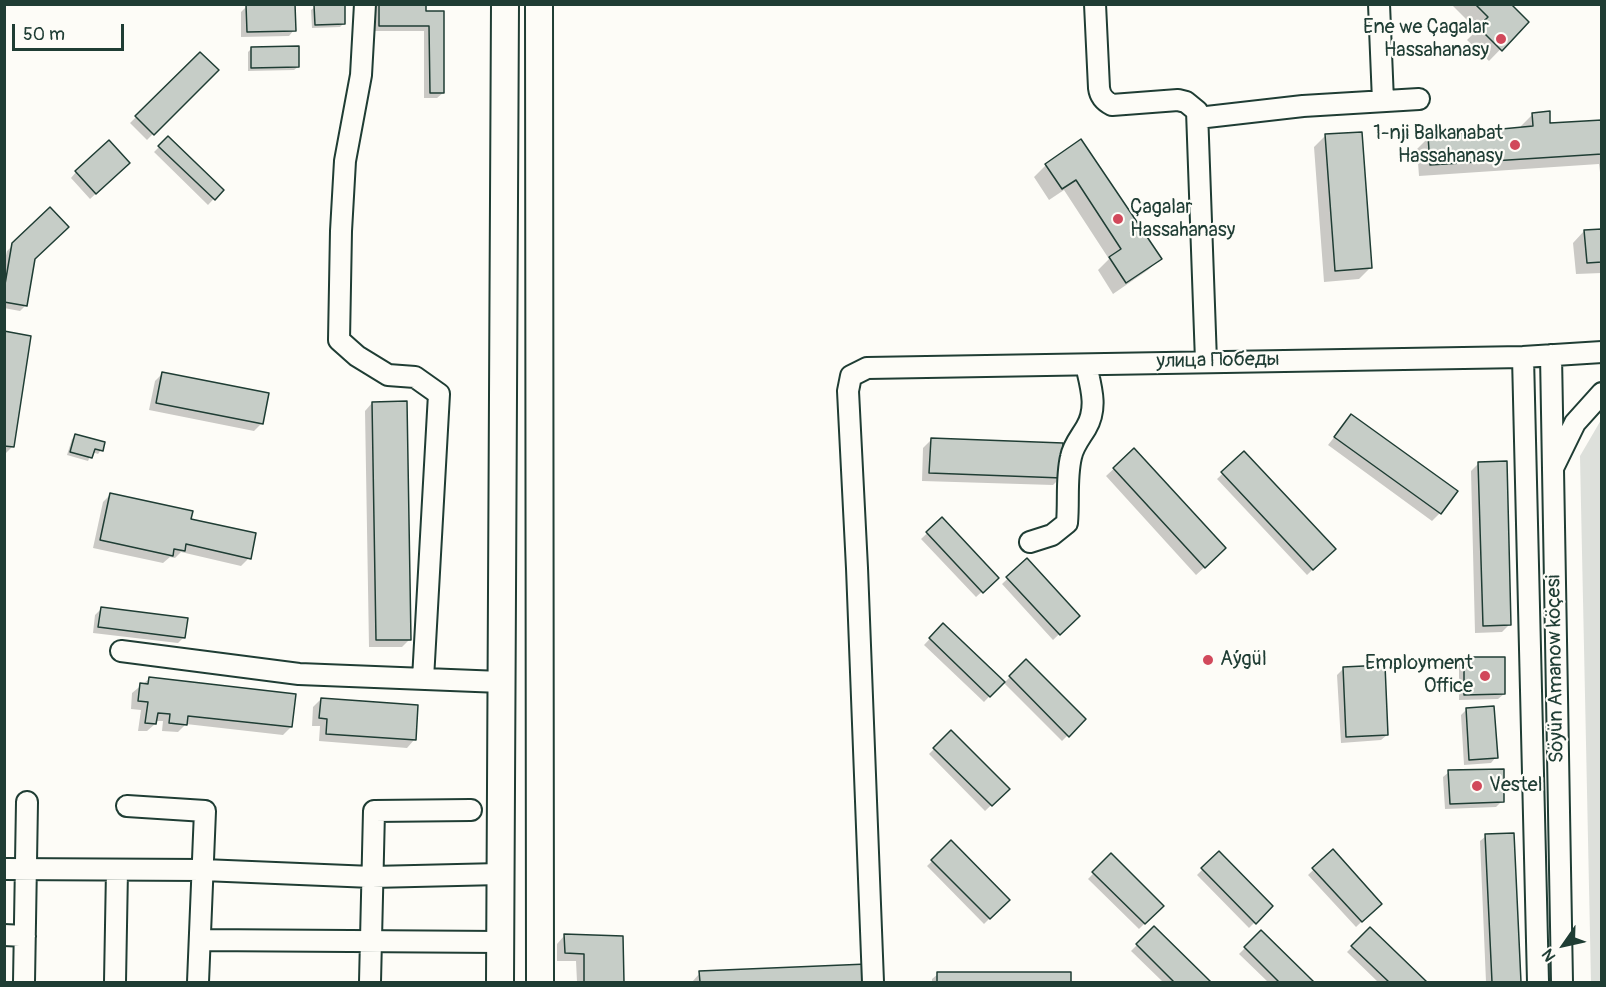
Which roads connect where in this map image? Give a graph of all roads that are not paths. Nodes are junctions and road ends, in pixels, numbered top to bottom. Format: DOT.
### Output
graph roads {
  1 [pos="365,4"];
  2 [pos="505,4"];
  3 [pos="539,4"];
  4 [pos="1095,4"];
  5 [pos="1378,4"];
  6 [pos="1419,99"];
  7 [pos="1383,101"];
  8 [pos="1198,118"];
  9 [pos="1602,352"];
  10 [pos="1551,355"];
  11 [pos="1523,357"];
  12 [pos="1206,361"];
  13 [pos="1086,365"];
  14 [pos="1602,393"];
  15 [pos="1552,469"];
  16 [pos="1030,542"];
  17 [pos="121,651"];
  18 [pos="423,679"];
  19 [pos="501,682"];
  20 [pos="27,802"];
  21 [pos="127,806"];
  22 [pos="471,810"];
  23 [pos="4,869"];
  24 [pos="26,869"];
  25 [pos="117,870"];
  26 [pos="203,870"];
  27 [pos="500,874"];
  28 [pos="372,877"];
  29 [pos="4,936"];
  30 [pos="25,936"];
  31 [pos="200,940"];
  32 [pos="371,942"];
  33 [pos="500,942"];
  34 [pos="24,982"];
  35 [pos="115,982"];
  36 [pos="198,982"];
  37 [pos="370,982"];
  38 [pos="500,982"];
  39 [pos="540,982"];
  40 [pos="873,982"];
  41 [pos="1538,982"];
  42 [pos="1562,982"];
  1 -- 18 [label="street"];
  2 -- 19 [label="main road"];
  3 -- 39 [label="main road"];
  4 -- 8 [label="street"];
  5 -- 7 [label="street"];
  6 -- 7 [label="street"];
  7 -- 8 [label="street"];
  8 -- 12 [label="street"];
  9 -- 10 [label="street, улица Победы"];
  10 -- 11 [label="street, улица Победы"];
  10 -- 15 [label="street, Söyün Amanow köçesi"];
  11 -- 12 [label="street, улица Победы"];
  11 -- 41 [label="street, Söyün Amanow köçesi"];
  12 -- 13 [label="street, улица Победы"];
  13 -- 16 [label="street"];
  13 -- 40 [label="street, улица Победы"];
  14 -- 15 [label="street"];
  15 -- 42 [label="street, Söyün Amanow köçesi"];
  17 -- 18 [label="street"];
  18 -- 19 [label="street"];
  19 -- 27 [label="main road"];
  20 -- 24 [label="street"];
  21 -- 26 [label="street"];
  22 -- 28 [label="street"];
  23 -- 24 [label="street"];
  24 -- 25 [label="street"];
  24 -- 30 [label="street"];
  25 -- 26 [label="street"];
  25 -- 35 [label="street"];
  26 -- 28 [label="street"];
  26 -- 31 [label="street"];
  27 -- 28 [label="street"];
  27 -- 33 [label="main road"];
  28 -- 32 [label="street"];
  29 -- 30 [label="street"];
  30 -- 34 [label="street"];
  31 -- 32 [label="street"];
  31 -- 36 [label="street"];
  32 -- 33 [label="street"];
  32 -- 37 [label="street"];
  33 -- 38 [label="main road"];
}
